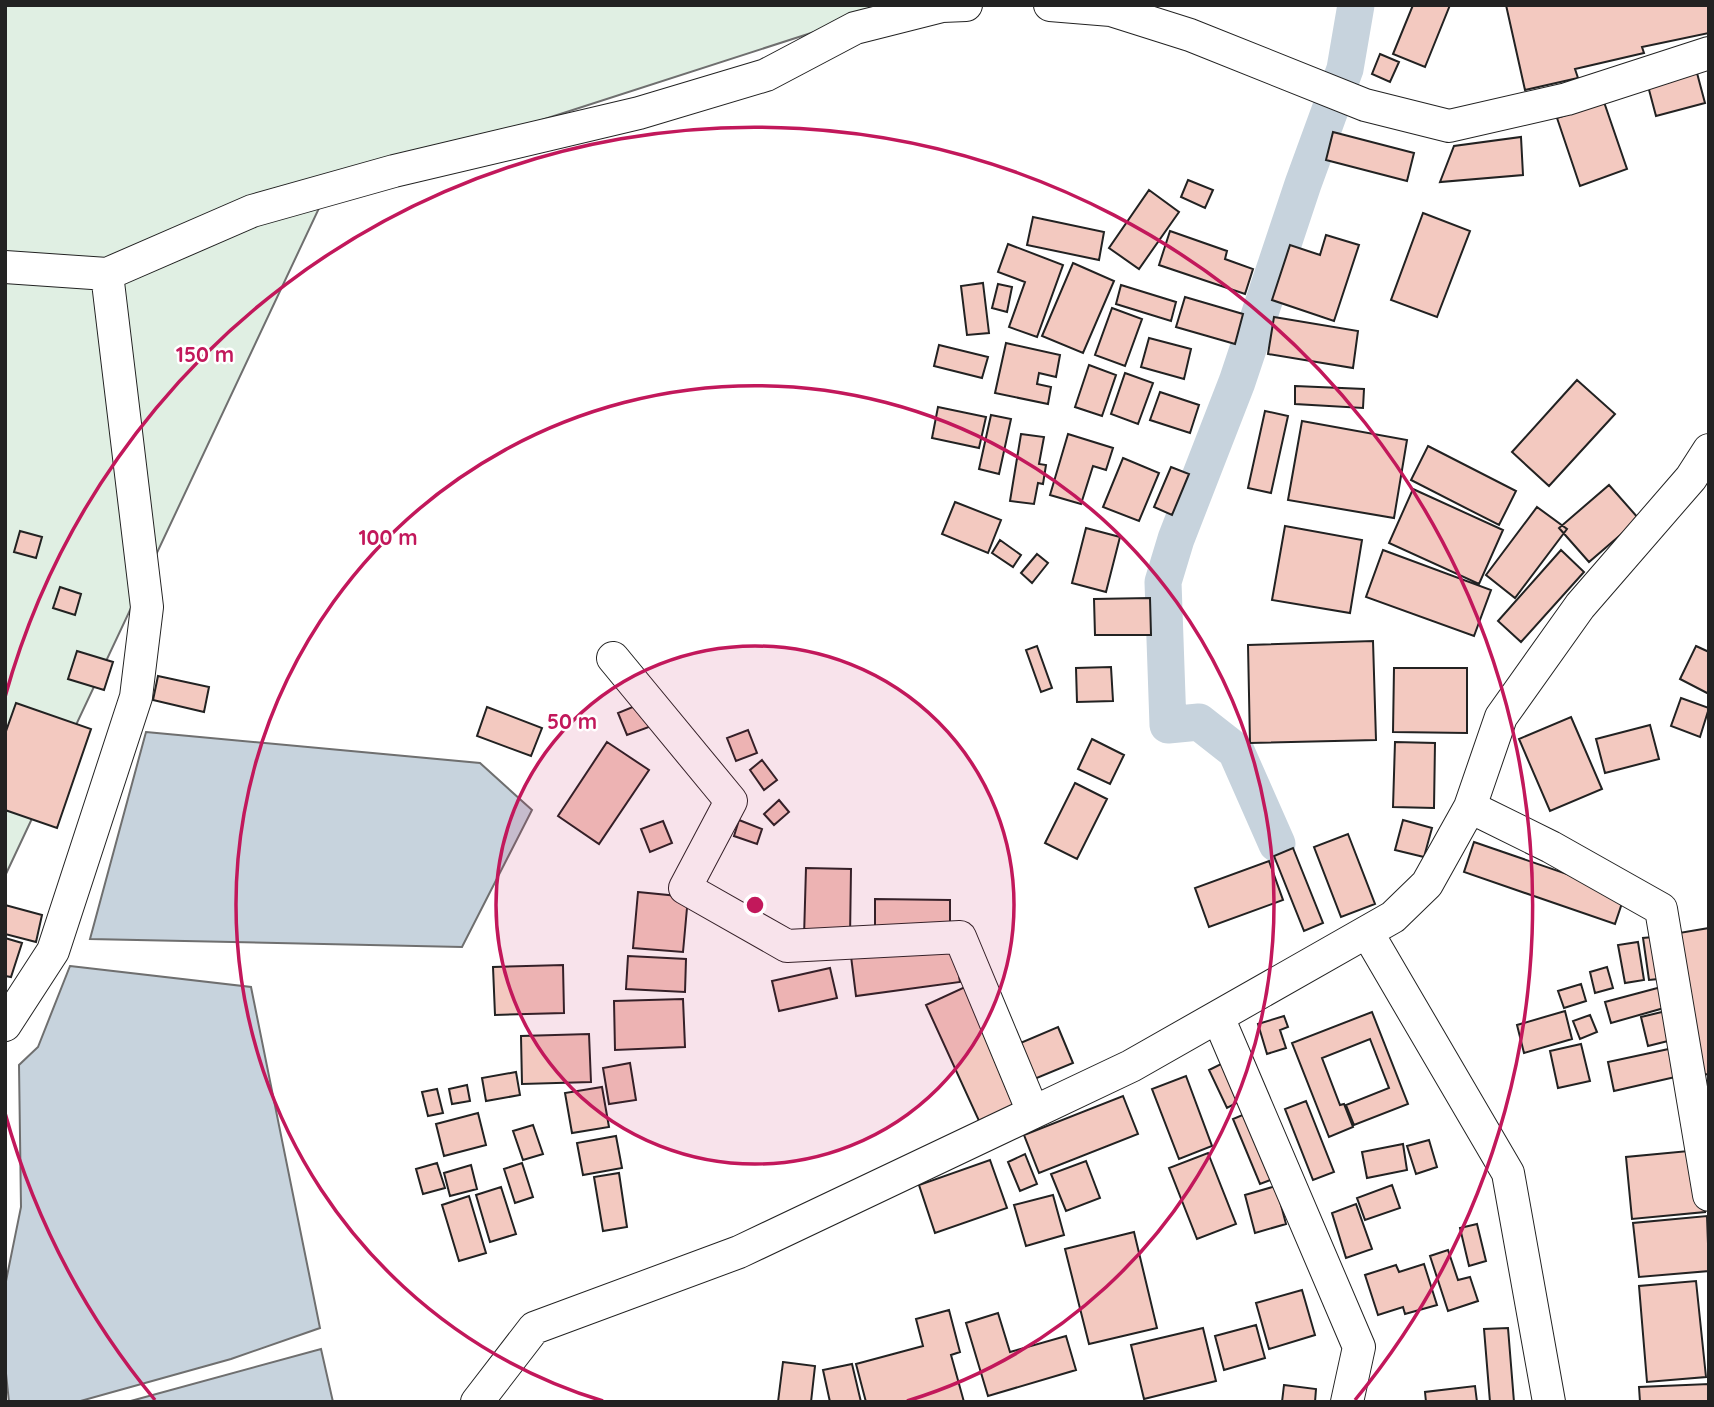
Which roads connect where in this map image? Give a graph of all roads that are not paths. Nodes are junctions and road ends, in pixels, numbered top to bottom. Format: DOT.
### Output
graph roads {
  1 [pos="966,5"];
  2 [pos="1050,5"];
  3 [pos="1709,52"];
  4 [pos="5,267"];
  5 [pos="107,274"];
  6 [pos="1709,450"];
  7 [pos="1700,484"];
  8 [pos="613,658"];
  9 [pos="1470,807"];
  10 [pos="1367,932"];
  11 [pos="1218,1017"];
  12 [pos="5,1026"];
  13 [pos="1033,1112"];
  14 [pos="1709,1195"];
  15 [pos="477,1402"];
  16 [pos="1347,1402"];
  17 [pos="1549,1402"];
  1 -- 5 [label="street"];
  2 -- 3 [label="street"];
  4 -- 5 [label="street"];
  5 -- 12 [label="street"];
  6 -- 7 [label="street"];
  7 -- 9 [label="street"];
  8 -- 13 [label="street"];
  9 -- 10 [label="street"];
  9 -- 14 [label="street"];
  10 -- 11 [label="street"];
  10 -- 17 [label="street"];
  11 -- 13 [label="street"];
  11 -- 16 [label="street"];
  13 -- 15 [label="street"];
}
